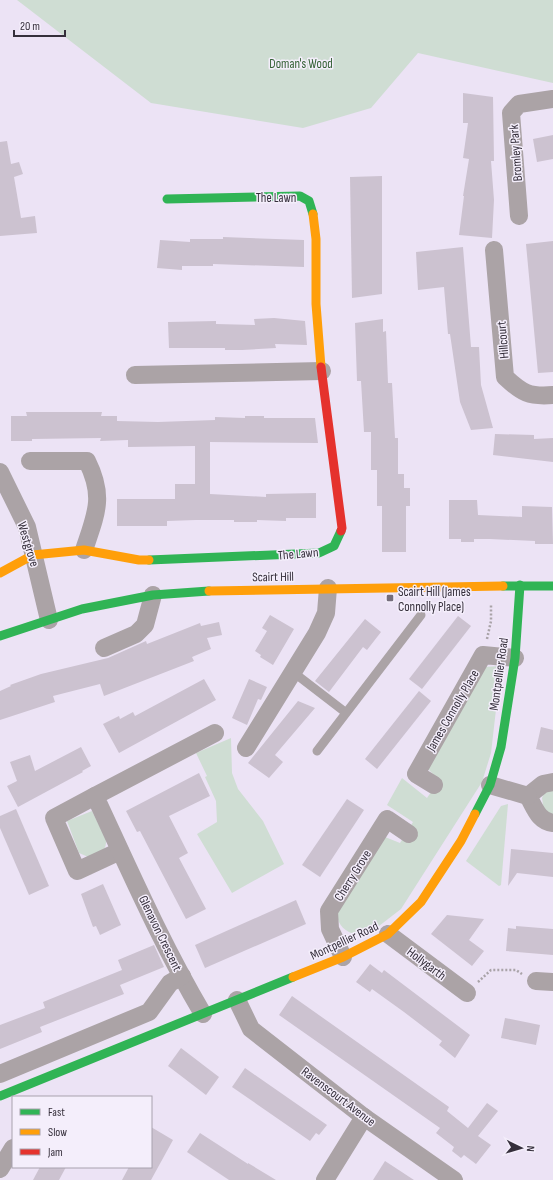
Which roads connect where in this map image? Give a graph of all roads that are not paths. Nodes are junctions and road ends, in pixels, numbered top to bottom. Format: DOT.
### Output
graph roads {
  1 [pos="553,99"];
  2 [pos="167,199"];
  3 [pos="520,216"];
  4 [pos="494,250"];
  5 [pos="322,371"];
  6 [pos="135,375"];
  7 [pos="553,395"];
  8 [pos="30,461"];
  9 [pos="0,472"];
  10 [pos="84,550"];
  11 [pos="33,555"];
  12 [pos="0,573"];
  13 [pos="520,586"];
  14 [pos="553,586"];
  15 [pos="328,588"];
  16 [pos="153,595"];
  17 [pos="421,615"];
  18 [pos="49,620"];
  19 [pos="0,636"];
  20 [pos="104,648"];
  21 [pos="515,658"];
  22 [pos="293,672"];
  23 [pos="345,712"];
  24 [pos="215,733"];
  25 [pos="246,748"];
  26 [pos="317,751"];
  27 [pos="553,782"];
  28 [pos="434,785"];
  29 [pos="490,785"];
  30 [pos="95,796"];
  31 [pos="528,796"];
  32 [pos="553,823"];
  33 [pos="409,834"];
  34 [pos="120,851"];
  35 [pos="388,934"];
  36 [pos="343,957"];
  37 [pos="182,976"];
  38 [pos="466,992"];
  39 [pos="237,1000"];
  40 [pos="204,1014"];
  41 [pos="0,1074"];
  42 [pos="8,1096"];
  43 [pos="364,1116"];
  44 [pos="12,1150"];
  45 [pos="0,1169"];
  46 [pos="325,1180"];
  47 [pos="454,1180"];
  1 -- 3 [label="street, Bromley Park"];
  2 -- 5 [label="street, The Lawn"];
  4 -- 7 [label="street, Hillcourt"];
  5 -- 6 [label="street"];
  5 -- 10 [label="street, The Lawn"];
  8 -- 10 [label="street"];
  9 -- 11 [label="street, Westgrove"];
  10 -- 11 [label="street, The Lawn"];
  11 -- 12 [label="street"];
  11 -- 18 [label="street, Westgrove"];
  13 -- 14 [label="street, Scairt Hill"];
  13 -- 15 [label="street, Scairt Hill"];
  13 -- 21 [label="street, Montpellier Road"];
  15 -- 16 [label="street, Scairt Hill"];
  15 -- 22 [label="street"];
  16 -- 18 [label="street, Scairt Hill"];
  16 -- 20 [label="street"];
  17 -- 23 [label="lane"];
  18 -- 19 [label="street, Scairt Hill"];
  21 -- 28 [label="street, James Connolly Place"];
  21 -- 29 [label="street, Montpellier Road"];
  22 -- 23 [label="lane"];
  22 -- 25 [label="street"];
  23 -- 26 [label="lane"];
  24 -- 30 [label="street"];
  27 -- 31 [label="street"];
  29 -- 31 [label="street"];
  29 -- 35 [label="street, Montpellier Road"];
  30 -- 34 [label="street, Glenavon Crescent"];
  30 -- 34 [label="street"];
  31 -- 32 [label="street"];
  33 -- 36 [label="street, Cherry Grove"];
  34 -- 37 [label="street, Glenavon Crescent"];
  35 -- 36 [label="street, Montpellier Road"];
  35 -- 38 [label="street, Hollygarth"];
  36 -- 39 [label="street, Montpellier Road"];
  37 -- 40 [label="street, Glenavon Crescent"];
  37 -- 41 [label="street"];
  39 -- 40 [label="street, Montpellier Road"];
  39 -- 43 [label="street, Ravenscourt Avenue"];
  40 -- 42 [label="street, Montpellier Road"];
  43 -- 46 [label="street"];
  43 -- 47 [label="street, Ravenscourt Avenue"];
  44 -- 45 [label="street"];
}
